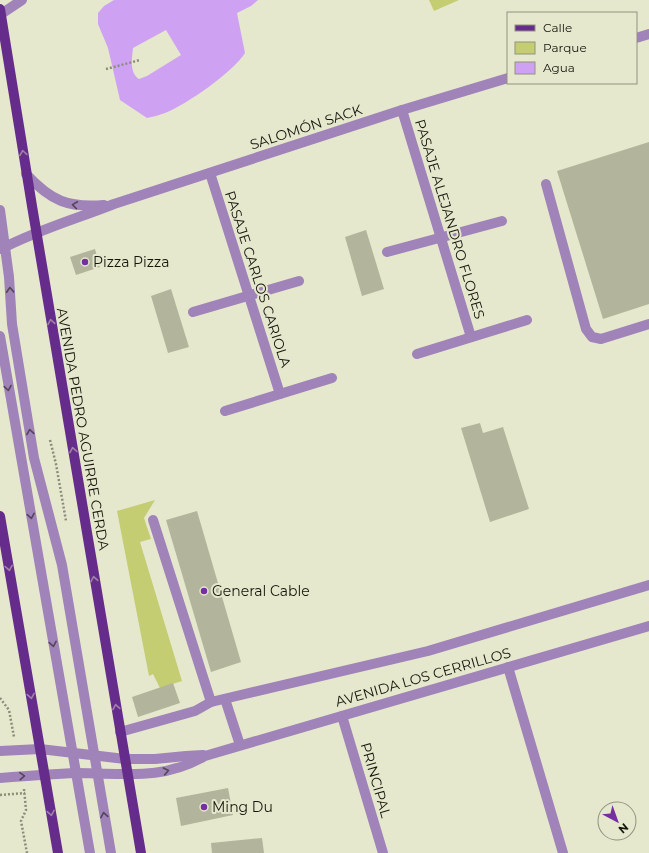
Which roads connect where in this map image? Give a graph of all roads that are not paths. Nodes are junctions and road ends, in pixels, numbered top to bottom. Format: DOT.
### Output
graph roads {
  1 [pos="22,0"];
  2 [pos="0,11"];
  3 [pos="649,34"];
  4 [pos="637,38"];
  5 [pos="507,78"];
  6 [pos="402,110"];
  7 [pos="210,173"];
  8 [pos="26,174"];
  9 [pos="546,184"];
  10 [pos="114,204"];
  11 [pos="0,210"];
  12 [pos="502,221"];
  13 [pos="36,233"];
  14 [pos="441,237"];
  15 [pos="3,248"];
  16 [pos="386,252"];
  17 [pos="299,281"];
  18 [pos="248,295"];
  19 [pos="193,312"];
  20 [pos="527,320"];
  21 [pos="649,324"];
  22 [pos="0,336"];
  23 [pos="471,337"];
  24 [pos="417,354"];
  25 [pos="332,378"];
  26 [pos="280,394"];
  27 [pos="225,410"];
  28 [pos="0,516"];
  29 [pos="153,520"];
  30 [pos="649,585"];
  31 [pos="649,626"];
  32 [pos="508,667"];
  33 [pos="225,699"];
  34 [pos="211,702"];
  35 [pos="342,716"];
  36 [pos="120,732"];
  37 [pos="240,745"];
  38 [pos="40,749"];
  39 [pos="0,751"];
  40 [pos="72,752"];
  41 [pos="94,755"];
  42 [pos="205,756"];
  43 [pos="124,759"];
  44 [pos="75,773"];
  45 [pos="97,774"];
  46 [pos="45,775"];
  47 [pos="128,775"];
  48 [pos="0,778"];
  49 [pos="58,853"];
  50 [pos="90,853"];
  51 [pos="111,853"];
  52 [pos="141,853"];
  53 [pos="383,853"];
  54 [pos="563,853"];
  1 -- 2 [label="street"];
  8 -- 2 [label="main road, AVENIDA PEDRO AGUIRRE CERDA, one-way"];
  3 -- 4 [label="street"];
  5 -- 6 [label="street, SALOMÓN SACK"];
  6 -- 7 [label="street, SALOMÓN SACK"];
  6 -- 14 [label="street, PASAJE ALEJANDRO FLORES"];
  7 -- 10 [label="street, SALOMÓN SACK"];
  7 -- 18 [label="street, PASAJE CARLOS CARIOLA"];
  10 -- 8 [label="street, SALOMÓN SACK, one-way"];
  8 -- 13 [label="main road, AVENIDA PEDRO AGUIRRE CERDA"];
  9 -- 21 [label="street"];
  10 -- 13 [label="street, SALOMÓN SACK"];
  11 -- 15 [label="street"];
  12 -- 14 [label="street"];
  13 -- 15 [label="street, SALOMÓN SACK"];
  36 -- 13 [label="main road, AVENIDA PEDRO AGUIRRE CERDA, one-way"];
  14 -- 16 [label="street"];
  14 -- 23 [label="street, PASAJE ALEJANDRO FLORES"];
  41 -- 15 [label="street, one-way"];
  17 -- 18 [label="street"];
  18 -- 19 [label="street"];
  18 -- 26 [label="street, PASAJE CARLOS CARIOLA"];
  20 -- 23 [label="street"];
  22 -- 40 [label="street, one-way"];
  23 -- 24 [label="street"];
  25 -- 26 [label="street"];
  26 -- 27 [label="street"];
  28 -- 38 [label="main road, one-way"];
  29 -- 34 [label="street"];
  30 -- 33 [label="street"];
  31 -- 32 [label="street, AVENIDA LOS CERRILLOS"];
  32 -- 35 [label="street, AVENIDA LOS CERRILLOS"];
  32 -- 54 [label="street"];
  33 -- 34 [label="street"];
  33 -- 37 [label="street"];
  34 -- 36 [label="street"];
  35 -- 37 [label="street, AVENIDA LOS CERRILLOS"];
  35 -- 53 [label="street, PRINCIPAL"];
  36 -- 43 [label="main road, AVENIDA PEDRO AGUIRRE CERDA"];
  37 -- 42 [label="street, AVENIDA LOS CERRILLOS"];
  38 -- 39 [label="street, AVENIDA LOS CERRILLOS"];
  38 -- 40 [label="street, AVENIDA LOS CERRILLOS"];
  38 -- 46 [label="main road"];
  40 -- 41 [label="street, AVENIDA LOS CERRILLOS"];
  40 -- 44 [label="street"];
  41 -- 43 [label="street, AVENIDA LOS CERRILLOS"];
  41 -- 45 [label="street"];
  42 -- 43 [label="street, AVENIDA LOS CERRILLOS"];
  47 -- 42 [label="street, AVENIDA LOS CERRILLOS, one-way"];
  43 -- 47 [label="main road, AVENIDA PEDRO AGUIRRE CERDA"];
  44 -- 45 [label="street, AVENIDA LOS CERRILLOS"];
  44 -- 46 [label="street, AVENIDA LOS CERRILLOS"];
  44 -- 50 [label="street"];
  45 -- 47 [label="street, AVENIDA LOS CERRILLOS"];
  51 -- 45 [label="street, one-way"];
  48 -- 46 [label="street, AVENIDA LOS CERRILLOS, one-way"];
  46 -- 49 [label="main road, one-way"];
  47 -- 52 [label="main road, AVENIDA PEDRO AGUIRRE CERDA"];
}
